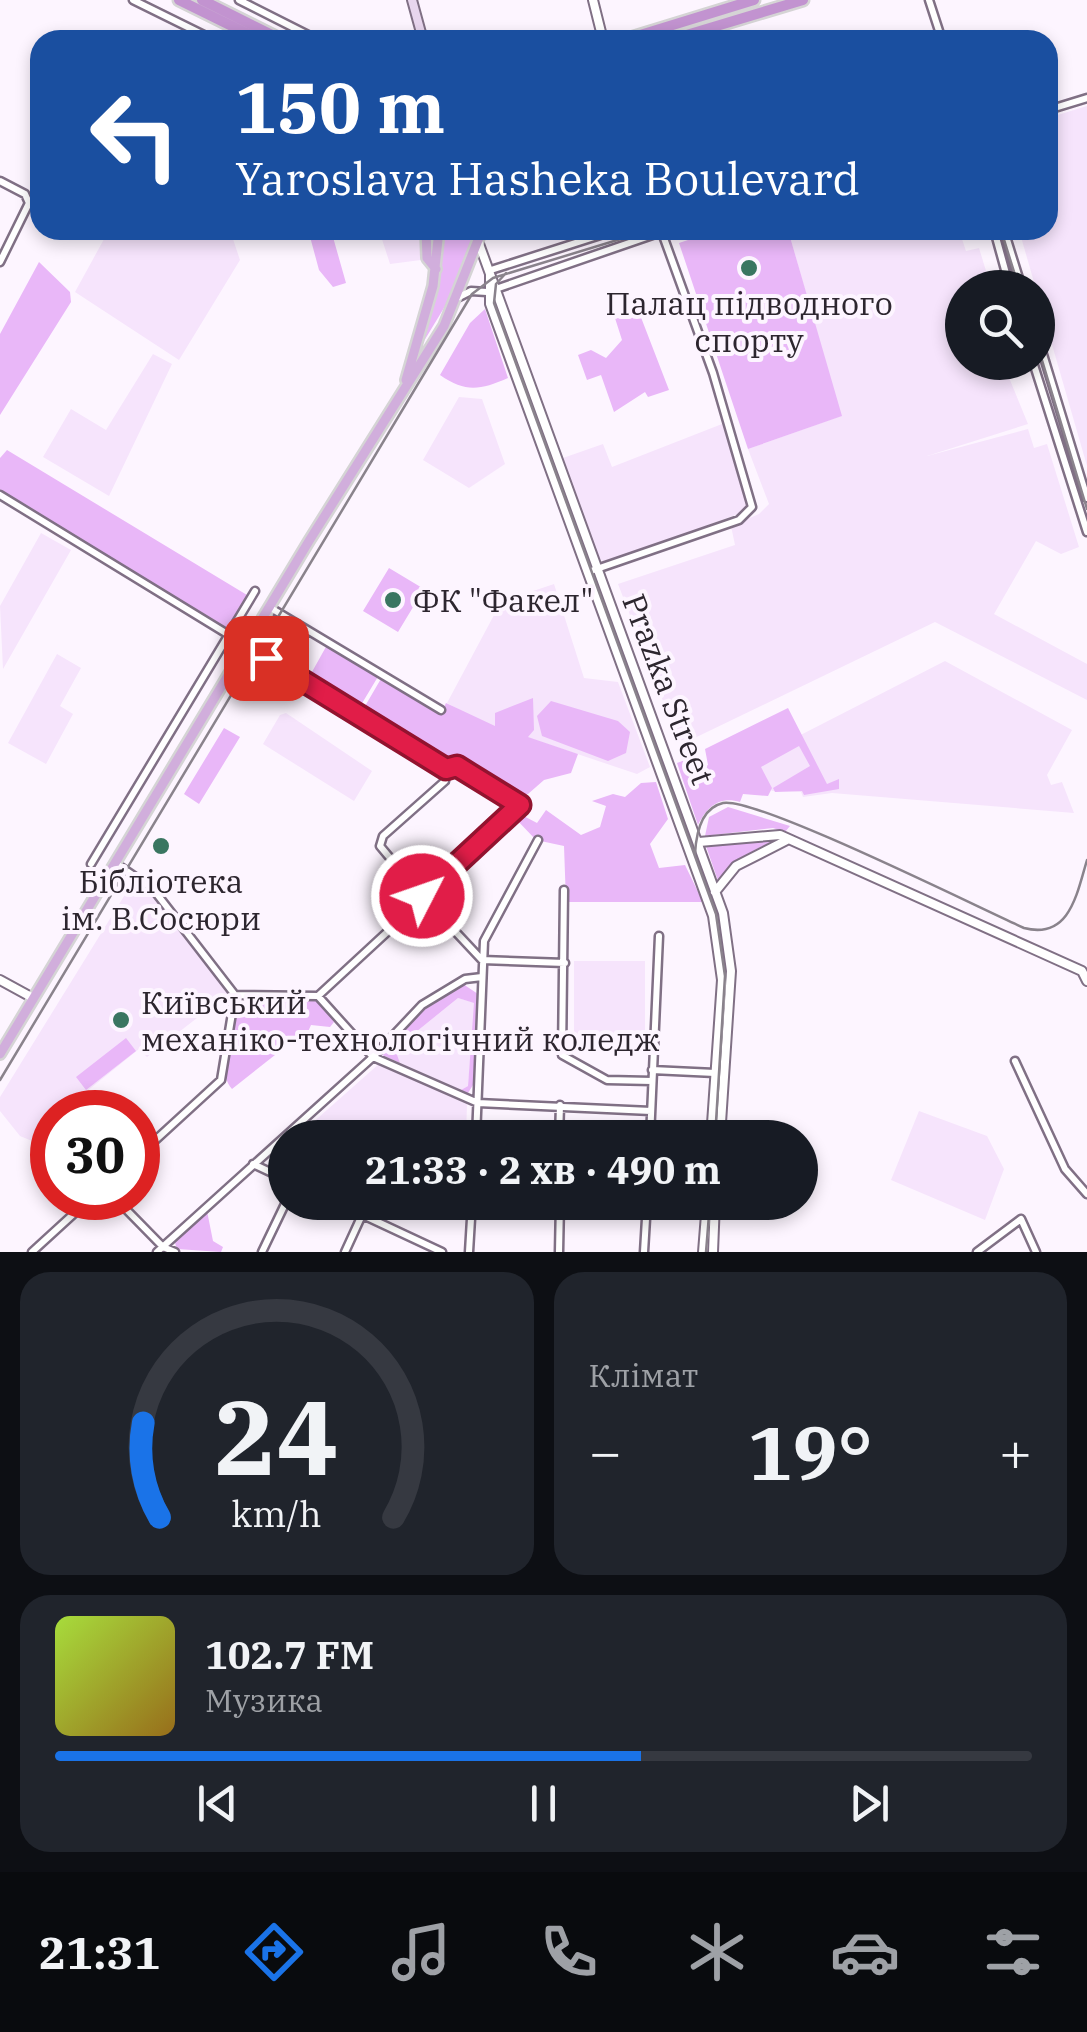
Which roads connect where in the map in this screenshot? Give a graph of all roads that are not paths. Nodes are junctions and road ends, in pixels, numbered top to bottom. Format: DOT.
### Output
graph roads {
  1 [pos="133,0"];
  2 [pos="179,0"];
  3 [pos="202,0"];
  4 [pos="239,0"];
  5 [pos="412,0"];
  6 [pos="593,0"];
  7 [pos="754,0"];
  8 [pos="803,0"];
  9 [pos="929,0"];
  10 [pos="194,30"];
  11 [pos="240,30"];
  12 [pos="262,30"];
  13 [pos="298,30"];
  14 [pos="420,30"];
  15 [pos="600,30"];
  16 [pos="656,30"];
  17 [pos="703,30"];
  18 [pos="939,30"];
  19 [pos="1087,98"];
  20 [pos="1058,107"];
  21 [pos="0,182"];
  22 [pos="426,240"];
  23 [pos="438,240"];
  24 [pos="585,240"];
  25 [pos="638,240"];
  26 [pos="667,240"];
  27 [pos="997,240"];
  28 [pos="1007,240"];
  29 [pos="478,241"];
  30 [pos="0,262"];
  31 [pos="436,269"];
  32 [pos="491,270"];
  33 [pos="1005,270"];
  34 [pos="1016,270"];
  35 [pos="498,289"];
  36 [pos="487,292"];
  37 [pos="457,298"];
  38 [pos="1040,380"];
  39 [pos="1051,380"];
  40 [pos="397,400"];
  41 [pos="0,496"];
  42 [pos="1087,498"];
  43 [pos="1087,532"];
  44 [pos="592,570"];
  45 [pos="255,592"];
  46 [pos="269,607"];
  47 [pos="307,630"];
  48 [pos="228,635"];
  49 [pos="266,658"];
  50 [pos="284,669"];
  51 [pos="441,710"];
  52 [pos="671,765"];
  53 [pos="446,769"];
  54 [pos="661,770"];
  55 [pos="790,839"];
  56 [pos="538,840"];
  57 [pos="699,842"];
  58 [pos="115,862"];
  59 [pos="91,864"];
  60 [pos="400,870"];
  61 [pos="564,890"];
  62 [pos="716,892"];
  63 [pos="706,895"];
  64 [pos="423,897"];
  65 [pos="658,936"];
  66 [pos="482,960"];
  67 [pos="1087,961"];
  68 [pos="565,963"];
  69 [pos="1085,976"];
  70 [pos="482,977"];
  71 [pos="0,980"];
  72 [pos="236,995"];
  73 [pos="318,996"];
  74 [pos="33,998"];
  75 [pos="0,1054"];
  76 [pos="373,1057"];
  77 [pos="1014,1061"];
  78 [pos="652,1070"];
  79 [pos="716,1074"];
  80 [pos="652,1081"];
  81 [pos="478,1103"];
  82 [pos="560,1105"];
  83 [pos="651,1111"];
  84 [pos="477,1120"];
  85 [pos="560,1120"];
  86 [pos="651,1120"];
  87 [pos="712,1120"];
  88 [pos="721,1120"];
  89 [pos="160,1136"];
  90 [pos="253,1164"];
  91 [pos="268,1171"];
  92 [pos="1087,1194"];
  93 [pos="67,1220"];
  94 [pos="134,1220"];
  95 [pos="277,1220"];
  96 [pos="360,1220"];
  97 [pos="372,1220"];
  98 [pos="471,1220"];
  99 [pos="559,1220"];
  100 [pos="646,1220"];
  101 [pos="706,1220"];
  102 [pos="714,1220"];
  103 [pos="160,1249"];
  104 [pos="429,1250"];
  105 [pos="32,1252"];
  106 [pos="175,1252"];
  107 [pos="262,1252"];
  108 [pos="344,1252"];
  109 [pos="442,1252"];
  110 [pos="470,1252"];
  111 [pos="558,1252"];
  112 [pos="644,1252"];
  113 [pos="703,1252"];
  114 [pos="713,1252"];
  115 [pos="977,1252"];
  116 [pos="1036,1252"];
  1 -- 10 [label="street"];
  2 -- 11 [label="highway"];
  3 -- 12 [label="highway"];
  4 -- 13 [label="street"];
  5 -- 14 [label="main road"];
  6 -- 15 [label="street"];
  7 -- 16 [label="highway"];
  8 -- 17 [label="highway"];
  9 -- 18 [label="street"];
  19 -- 20 [label="street"];
  21 -- 30 [label="street"];
  22 -- 31 [label="main road"];
  23 -- 31 [label="main road"];
  24 -- 32 [label="street"];
  25 -- 35 [label="street"];
  26 -- 44 [label="street"];
  27 -- 33 [label="street"];
  28 -- 34 [label="street"];
  29 -- 32 [label="street, Prazka Street"];
  29 -- 37 [label="main road"];
  31 -- 40 [label="main road"];
  32 -- 35 [label="street, Prazka Street"];
  32 -- 36 [label="street"];
  35 -- 36 [label="street"];
  35 -- 44 [label="street, Prazka Street"];
  36 -- 37 [label="street"];
  36 -- 44 [label="street, Prazka Street"];
  37 -- 40 [label="main road"];
  38 -- 43 [label="street"];
  39 -- 42 [label="street"];
  40 -- 46 [label="main road"];
  41 -- 48 [label="street"];
  44 -- 52 [label="street, Prazka Street"];
  44 -- 54 [label="street, Prazka Street"];
  45 -- 48 [label="street"];
  46 -- 47 [label="street"];
  46 -- 58 [label="main road"];
  47 -- 50 [label="street"];
  47 -- 51 [label="street"];
  48 -- 59 [label="street"];
  49 -- 50 [label="street"];
  50 -- 53 [label="street"];
  52 -- 54 [label="street"];
  52 -- 57 [label="street, Prazka Street"];
  53 -- 60 [label="street"];
  53 -- 64 [label="street"];
  54 -- 63 [label="street, Prazka Street"];
  55 -- 57 [label="street"];
  55 -- 62 [label="street"];
  55 -- 69 [label="street"];
  56 -- 66 [label="street"];
  57 -- 62 [label="street, Prazka Street"];
  58 -- 72 [label="street"];
  58 -- 74 [label="main road"];
  61 -- 68 [label="street"];
  62 -- 63 [label="street"];
  62 -- 88 [label="street, Prazka Street"];
  63 -- 79 [label="street, Prazka Street"];
  64 -- 66 [label="street"];
  64 -- 73 [label="street"];
  65 -- 78 [label="street"];
  66 -- 68 [label="street"];
  66 -- 70 [label="street"];
  67 -- 69 [label="street"];
  68 -- 80 [label="street"];
  70 -- 76 [label="street"];
  70 -- 81 [label="street"];
  71 -- 74 [label="street"];
  72 -- 73 [label="street"];
  72 -- 89 [label="street"];
  73 -- 76 [label="street"];
  74 -- 75 [label="main road"];
  76 -- 81 [label="street"];
  76 -- 90 [label="street"];
  77 -- 92 [label="street"];
  78 -- 79 [label="street"];
  78 -- 80 [label="street"];
  79 -- 87 [label="street, Prazka Street"];
  80 -- 83 [label="street"];
  81 -- 82 [label="street"];
  81 -- 84 [label="street"];
  82 -- 83 [label="street"];
  82 -- 85 [label="street"];
  83 -- 86 [label="street"];
  90 -- 91 [label="street"];
  90 -- 103 [label="street"];
  93 -- 105 [label="street"];
  94 -- 103 [label="street"];
  95 -- 107 [label="street"];
  96 -- 108 [label="street"];
  97 -- 104 [label="street"];
  98 -- 110 [label="street"];
  99 -- 111 [label="street"];
  100 -- 112 [label="street"];
  101 -- 113 [label="street"];
  102 -- 114 [label="street"];
  103 -- 106 [label="street"];
  104 -- 109 [label="street"];
  115 -- 116 [label="street"];
}
